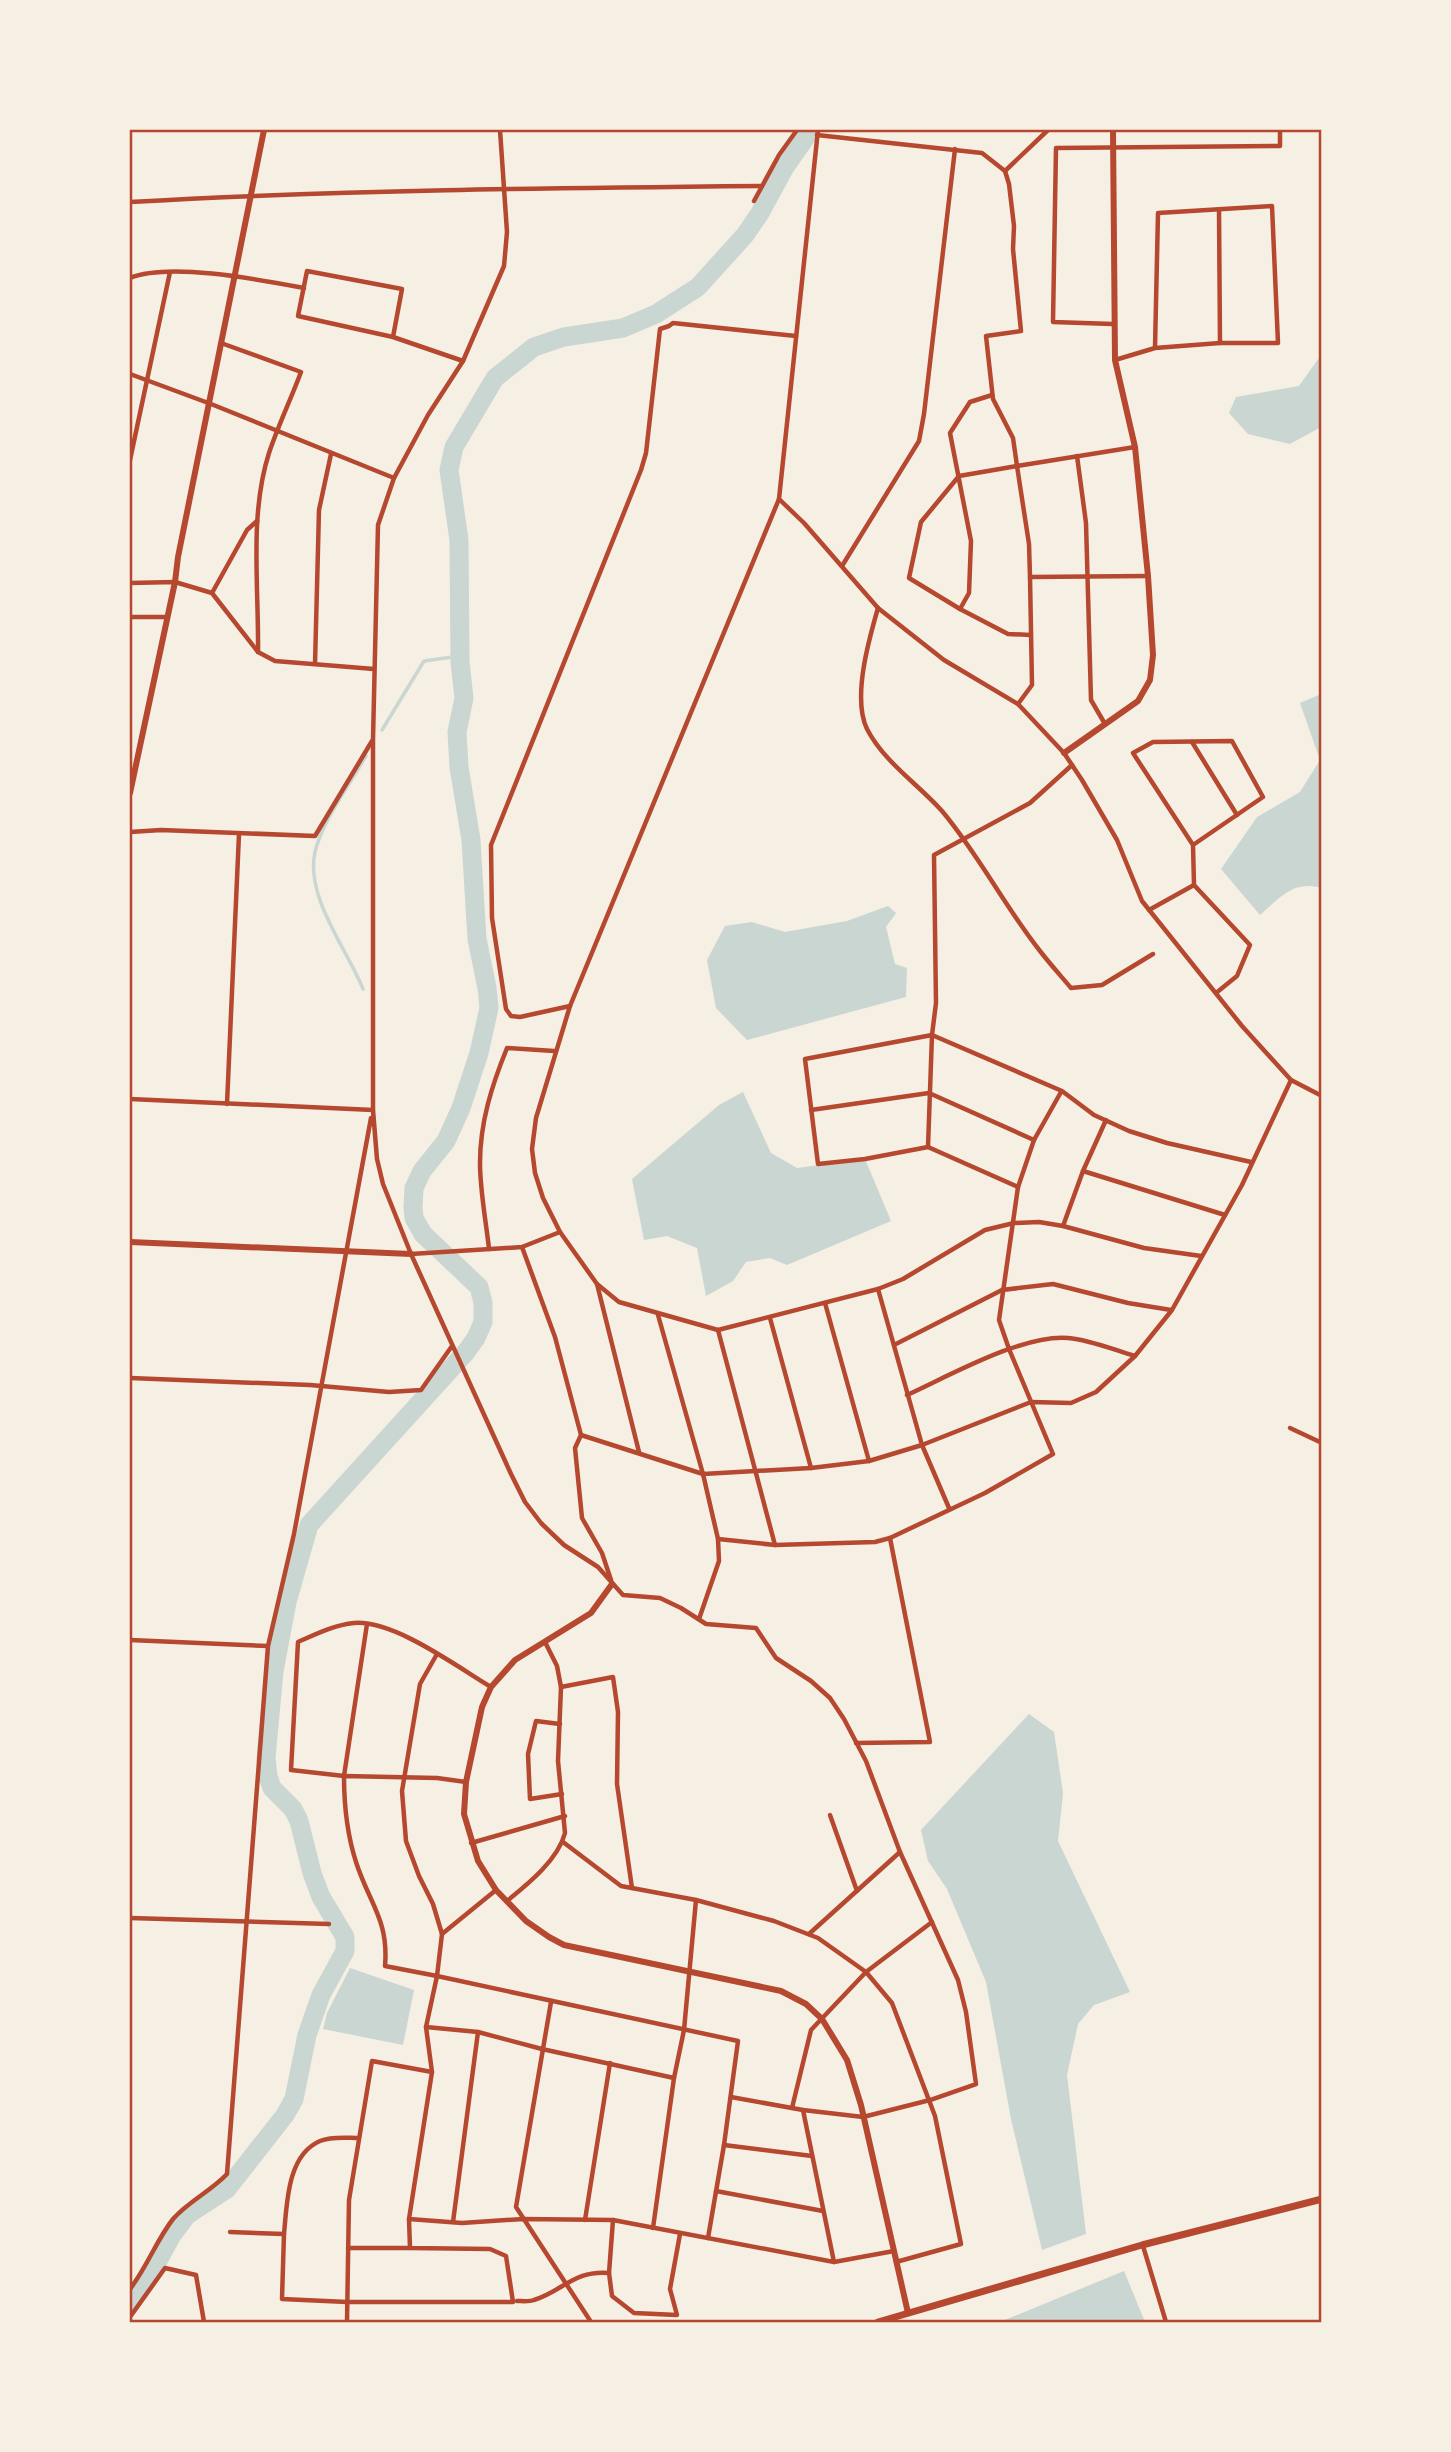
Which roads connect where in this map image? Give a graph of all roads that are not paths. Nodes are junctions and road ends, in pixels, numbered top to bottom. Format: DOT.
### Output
graph roads {
  1 [pos="264,130"];
  2 [pos="500,130"];
  3 [pos="797,130"];
  4 [pos="1048,130"];
  5 [pos="1113,130"];
  6 [pos="1280,130"];
  7 [pos="818,133"];
  8 [pos="1112,148"];
  9 [pos="955,149"];
  10 [pos="1005,171"];
  11 [pos="762,186"];
  12 [pos="505,188"];
  13 [pos="252,195"];
  14 [pos="754,201"];
  15 [pos="130,202"];
  16 [pos="1219,210"];
  17 [pos="170,272"];
  18 [pos="237,275"];
  19 [pos="130,278"];
  20 [pos="304,288"];
  21 [pos="1113,324"];
  22 [pos="796,336"];
  23 [pos="393,337"];
  24 [pos="221,343"];
  25 [pos="1220,343"];
  26 [pos="1155,348"];
  27 [pos="1115,360"];
  28 [pos="463,361"];
  29 [pos="130,374"];
  30 [pos="148,380"];
  31 [pos="992,395"];
  32 [pos="211,404"];
  33 [pos="278,431"];
  34 [pos="1135,447"];
  35 [pos="331,454"];
  36 [pos="1077,456"];
  37 [pos="130,460"];
  38 [pos="1017,466"];
  39 [pos="959,476"];
  40 [pos="394,478"];
  41 [pos="779,499"];
  42 [pos="257,521"];
  43 [pos="842,566"];
  44 [pos="1148,576"];
  45 [pos="1089,577"];
  46 [pos="1030,578"];
  47 [pos="176,582"];
  48 [pos="130,583"];
  49 [pos="212,593"];
  50 [pos="878,608"];
  51 [pos="960,609"];
  52 [pos="130,617"];
  53 [pos="167,617"];
  54 [pos="1031,635"];
  55 [pos="258,652"];
  56 [pos="315,664"];
  57 [pos="374,669"];
  58 [pos="1018,704"];
  59 [pos="1105,724"];
  60 [pos="373,739"];
  61 [pos="1192,741"];
  62 [pos="1064,753"];
  63 [pos="1072,765"];
  64 [pos="130,793"];
  65 [pos="1237,814"];
  66 [pos="130,832"];
  67 [pos="239,834"];
  68 [pos="964,839"];
  69 [pos="1192,845"];
  70 [pos="1194,886"];
  71 [pos="1149,910"];
  72 [pos="1153,954"];
  73 [pos="1216,993"];
  74 [pos="570,1006"];
  75 [pos="932,1035"];
  76 [pos="554,1051"];
  77 [pos="1291,1080"];
  78 [pos="1062,1091"];
  79 [pos="929,1093"];
  80 [pos="1321,1096"];
  81 [pos="130,1099"];
  82 [pos="227,1104"];
  83 [pos="373,1110"];
  84 [pos="811,1110"];
  85 [pos="1106,1121"];
  86 [pos="1034,1140"];
  87 [pos="928,1147"];
  88 [pos="1251,1162"];
  89 [pos="1083,1171"];
  90 [pos="1018,1187"];
  91 [pos="1225,1215"];
  92 [pos="1014,1223"];
  93 [pos="1063,1226"];
  94 [pos="560,1232"];
  95 [pos="130,1242"];
  96 [pos="522,1247"];
  97 [pos="489,1249"];
  98 [pos="345,1251"];
  99 [pos="411,1254"];
  100 [pos="1201,1256"];
  101 [pos="597,1284"];
  102 [pos="878,1289"];
  103 [pos="1002,1290"];
  104 [pos="825,1303"];
  105 [pos="1171,1310"];
  106 [pos="657,1314"];
  107 [pos="770,1318"];
  108 [pos="718,1330"];
  109 [pos="894,1345"];
  110 [pos="452,1346"];
  111 [pos="1009,1349"];
  112 [pos="1135,1356"];
  113 [pos="130,1377"];
  114 [pos="319,1387"];
  115 [pos="907,1395"];
  116 [pos="1031,1402"];
  117 [pos="1290,1428"];
  118 [pos="581,1435"];
  119 [pos="1321,1443"];
  120 [pos="922,1445"];
  121 [pos="639,1452"];
  122 [pos="869,1461"];
  123 [pos="811,1468"];
  124 [pos="756,1469"];
  125 [pos="703,1474"];
  126 [pos="949,1508"];
  127 [pos="890,1538"];
  128 [pos="718,1539"];
  129 [pos="775,1545"];
  130 [pos="612,1584"];
  131 [pos="699,1619"];
  132 [pos="367,1624"];
  133 [pos="130,1640"];
  134 [pos="544,1641"];
  135 [pos="268,1646"];
  136 [pos="437,1654"];
  137 [pos="491,1687"];
  138 [pos="562,1687"];
  139 [pos="560,1724"];
  140 [pos="856,1743"];
  141 [pos="344,1776"];
  142 [pos="404,1779"];
  143 [pos="466,1782"];
  144 [pos="562,1794"];
  145 [pos="830,1815"];
  146 [pos="565,1816"];
  147 [pos="563,1842"];
  148 [pos="471,1843"];
  149 [pos="900,1852"];
  150 [pos="632,1888"];
  151 [pos="496,1890"];
  152 [pos="857,1891"];
  153 [pos="696,1900"];
  154 [pos="506,1901"];
  155 [pos="130,1918"];
  156 [pos="932,1922"];
  157 [pos="247,1923"];
  158 [pos="329,1924"];
  159 [pos="442,1934"];
  160 [pos="809,1934"];
  161 [pos="688,1969"];
  162 [pos="866,1972"];
  163 [pos="437,1976"];
  164 [pos="551,2002"];
  165 [pos="822,2019"];
  166 [pos="426,2027"];
  167 [pos="684,2030"];
  168 [pos="478,2032"];
  169 [pos="542,2049"];
  170 [pos="610,2063"];
  171 [pos="432,2072"];
  172 [pos="674,2078"];
  173 [pos="731,2097"];
  174 [pos="930,2100"];
  175 [pos="793,2108"];
  176 [pos="803,2110"];
  177 [pos="863,2117"];
  178 [pos="359,2138"];
  179 [pos="724,2145"];
  180 [pos="812,2156"];
  181 [pos="716,2191"];
  182 [pos="1321,2199"];
  183 [pos="823,2211"];
  184 [pos="409,2218"];
  185 [pos="523,2219"];
  186 [pos="585,2220"];
  187 [pos="612,2220"];
  188 [pos="453,2222"];
  189 [pos="653,2228"];
  190 [pos="230,2232"];
  191 [pos="284,2234"];
  192 [pos="680,2234"];
  193 [pos="708,2239"];
  194 [pos="1142,2245"];
  195 [pos="348,2248"];
  196 [pos="410,2248"];
  197 [pos="894,2251"];
  198 [pos="834,2262"];
  199 [pos="896,2262"];
  200 [pos="608,2273"];
  201 [pos="566,2282"];
  202 [pos="130,2289"];
  203 [pos="517,2301"];
  204 [pos="347,2302"];
  205 [pos="908,2313"];
  206 [pos="130,2317"];
  207 [pos="204,2322"];
  208 [pos="347,2322"];
  209 [pos="591,2322"];
  210 [pos="878,2322"];
  211 [pos="1166,2322"];
  1 -- 13 [label="street"];
  2 -- 12 [label="street"];
  3 -- 11 [label="street"];
  4 -- 10 [label="street"];
  5 -- 8 [label="street"];
  6 -- 8 [label="street"];
  7 -- 9 [label="street"];
  7 -- 22 [label="street"];
  8 -- 21 [label="street"];
  8 -- 21 [label="street"];
  9 -- 10 [label="street"];
  9 -- 43 [label="street"];
  10 -- 31 [label="street"];
  11 -- 12 [label="street"];
  11 -- 14 [label="street"];
  12 -- 13 [label="street"];
  12 -- 28 [label="street"];
  13 -- 15 [label="street"];
  13 -- 18 [label="street"];
  16 -- 25 [label="street"];
  16 -- 25 [label="street"];
  16 -- 26 [label="street"];
  17 -- 18 [label="street"];
  17 -- 19 [label="street"];
  17 -- 30 [label="street"];
  18 -- 20 [label="street"];
  18 -- 24 [label="street"];
  20 -- 23 [label="street"];
  20 -- 23 [label="street"];
  21 -- 27 [label="street"];
  22 -- 41 [label="street"];
  22 -- 74 [label="street"];
  23 -- 28 [label="street"];
  24 -- 32 [label="street"];
  24 -- 33 [label="street"];
  25 -- 26 [label="street"];
  26 -- 27 [label="street"];
  27 -- 34 [label="street"];
  28 -- 40 [label="street"];
  29 -- 30 [label="street"];
  30 -- 32 [label="street"];
  30 -- 37 [label="street"];
  31 -- 38 [label="street"];
  31 -- 39 [label="street"];
  32 -- 33 [label="street"];
  32 -- 47 [label="street"];
  33 -- 35 [label="street"];
  33 -- 42 [label="street"];
  34 -- 36 [label="street"];
  34 -- 44 [label="street"];
  35 -- 40 [label="street"];
  35 -- 56 [label="street"];
  36 -- 38 [label="street"];
  36 -- 45 [label="street"];
  38 -- 39 [label="street"];
  38 -- 46 [label="street"];
  39 -- 51 [label="street"];
  39 -- 51 [label="street"];
  40 -- 57 [label="street"];
  41 -- 43 [label="street"];
  41 -- 74 [label="street"];
  42 -- 49 [label="street"];
  42 -- 55 [label="street"];
  43 -- 50 [label="street"];
  44 -- 45 [label="street"];
  44 -- 59 [label="street"];
  45 -- 46 [label="street"];
  45 -- 59 [label="street"];
  46 -- 54 [label="street"];
  47 -- 48 [label="street"];
  47 -- 49 [label="street"];
  47 -- 53 [label="street"];
  49 -- 55 [label="street"];
  50 -- 58 [label="street"];
  50 -- 68 [label="street"];
  51 -- 54 [label="street"];
  52 -- 53 [label="street"];
  53 -- 64 [label="street"];
  54 -- 58 [label="street"];
  55 -- 56 [label="street"];
  56 -- 57 [label="street"];
  57 -- 60 [label="street"];
  58 -- 62 [label="street"];
  59 -- 62 [label="street"];
  60 -- 67 [label="street"];
  60 -- 83 [label="street"];
  61 -- 65 [label="street"];
  61 -- 65 [label="street"];
  61 -- 69 [label="street"];
  62 -- 63 [label="street"];
  63 -- 68 [label="street"];
  63 -- 71 [label="street"];
  65 -- 69 [label="street"];
  66 -- 67 [label="street"];
  67 -- 82 [label="street"];
  68 -- 72 [label="street"];
  68 -- 75 [label="street"];
  69 -- 70 [label="street"];
  70 -- 71 [label="street"];
  70 -- 73 [label="street"];
  71 -- 73 [label="street"];
  73 -- 77 [label="street"];
  74 -- 76 [label="street"];
  75 -- 78 [label="street"];
  75 -- 79 [label="street"];
  75 -- 84 [label="street"];
  76 -- 94 [label="street"];
  76 -- 97 [label="street"];
  77 -- 80 [label="street"];
  77 -- 88 [label="street"];
  78 -- 85 [label="street"];
  78 -- 86 [label="street"];
  79 -- 84 [label="street"];
  79 -- 86 [label="street"];
  79 -- 87 [label="street"];
  81 -- 82 [label="street"];
  82 -- 83 [label="street"];
  83 -- 98 [label="street"];
  83 -- 99 [label="street"];
  84 -- 87 [label="street"];
  85 -- 88 [label="street"];
  85 -- 89 [label="street"];
  86 -- 90 [label="street"];
  87 -- 90 [label="street"];
  88 -- 91 [label="street"];
  89 -- 91 [label="street"];
  89 -- 93 [label="street"];
  90 -- 92 [label="street"];
  91 -- 100 [label="street"];
  92 -- 93 [label="street"];
  92 -- 102 [label="street"];
  92 -- 103 [label="street"];
  93 -- 100 [label="street"];
  94 -- 96 [label="street"];
  94 -- 101 [label="street"];
  95 -- 98 [label="street"];
  96 -- 97 [label="street"];
  96 -- 118 [label="street"];
  97 -- 99 [label="street"];
  98 -- 99 [label="street"];
  98 -- 114 [label="street"];
  99 -- 110 [label="street"];
  100 -- 105 [label="street"];
  101 -- 106 [label="street"];
  101 -- 121 [label="street"];
  102 -- 104 [label="street"];
  102 -- 109 [label="street"];
  103 -- 105 [label="street"];
  103 -- 109 [label="street"];
  103 -- 111 [label="street"];
  104 -- 107 [label="street"];
  104 -- 122 [label="street"];
  105 -- 112 [label="street"];
  106 -- 108 [label="street"];
  106 -- 125 [label="street"];
  107 -- 108 [label="street"];
  107 -- 123 [label="street"];
  108 -- 124 [label="street"];
  109 -- 115 [label="street"];
  110 -- 114 [label="street"];
  110 -- 130 [label="street"];
  111 -- 112 [label="street"];
  111 -- 115 [label="street"];
  111 -- 116 [label="street"];
  112 -- 116 [label="street"];
  113 -- 114 [label="street"];
  114 -- 135 [label="street"];
  115 -- 120 [label="street"];
  116 -- 120 [label="street"];
  116 -- 126 [label="street"];
  117 -- 119 [label="street"];
  118 -- 121 [label="street"];
  118 -- 130 [label="street"];
  120 -- 122 [label="street"];
  120 -- 126 [label="street"];
  121 -- 125 [label="street"];
  122 -- 123 [label="street"];
  123 -- 124 [label="street"];
  124 -- 125 [label="street"];
  124 -- 129 [label="street"];
  125 -- 128 [label="street"];
  126 -- 127 [label="street"];
  127 -- 129 [label="street"];
  127 -- 140 [label="street"];
  128 -- 129 [label="street"];
  128 -- 131 [label="street"];
  130 -- 131 [label="street"];
  130 -- 134 [label="street"];
  131 -- 140 [label="street"];
  132 -- 136 [label="street"];
  132 -- 141 [label="street"];
  132 -- 141 [label="street"];
  133 -- 135 [label="street"];
  134 -- 137 [label="street"];
  134 -- 138 [label="street"];
  135 -- 157 [label="street"];
  136 -- 137 [label="street"];
  136 -- 142 [label="street"];
  137 -- 143 [label="street"];
  138 -- 139 [label="street"];
  138 -- 150 [label="street"];
  139 -- 144 [label="street"];
  139 -- 144 [label="street"];
  140 -- 149 [label="street"];
  141 -- 142 [label="street"];
  141 -- 163 [label="street"];
  142 -- 143 [label="street"];
  142 -- 159 [label="street"];
  143 -- 148 [label="street"];
  144 -- 146 [label="street"];
  145 -- 152 [label="street"];
  146 -- 147 [label="street"];
  146 -- 148 [label="street"];
  147 -- 150 [label="street"];
  147 -- 154 [label="street"];
  148 -- 151 [label="street"];
  149 -- 152 [label="street"];
  149 -- 156 [label="street"];
  150 -- 153 [label="street"];
  151 -- 154 [label="street"];
  151 -- 159 [label="street"];
  152 -- 160 [label="street"];
  153 -- 160 [label="street"];
  153 -- 161 [label="street"];
  154 -- 161 [label="street"];
  155 -- 157 [label="street"];
  156 -- 162 [label="street"];
  156 -- 174 [label="street"];
  157 -- 158 [label="street"];
  157 -- 202 [label="street"];
  159 -- 163 [label="street"];
  160 -- 162 [label="street"];
  161 -- 165 [label="street"];
  161 -- 167 [label="street"];
  162 -- 165 [label="street"];
  162 -- 174 [label="street"];
  163 -- 164 [label="street"];
  163 -- 166 [label="street"];
  164 -- 167 [label="street"];
  164 -- 169 [label="street"];
  165 -- 175 [label="street"];
  165 -- 177 [label="street"];
  166 -- 168 [label="street"];
  166 -- 171 [label="street"];
  167 -- 172 [label="street"];
  167 -- 173 [label="street"];
  168 -- 169 [label="street"];
  168 -- 188 [label="street"];
  169 -- 170 [label="street"];
  169 -- 185 [label="street"];
  170 -- 172 [label="street"];
  170 -- 186 [label="street"];
  171 -- 178 [label="street"];
  171 -- 184 [label="street"];
  172 -- 189 [label="street"];
  173 -- 175 [label="street"];
  173 -- 179 [label="street"];
  174 -- 177 [label="street"];
  174 -- 199 [label="street"];
  175 -- 176 [label="street"];
  176 -- 177 [label="street"];
  176 -- 180 [label="street"];
  177 -- 197 [label="street"];
  178 -- 191 [label="street"];
  178 -- 195 [label="street"];
  179 -- 180 [label="street"];
  179 -- 181 [label="street"];
  180 -- 183 [label="street"];
  181 -- 183 [label="street"];
  181 -- 193 [label="street"];
  182 -- 194 [label="main road"];
  183 -- 198 [label="street"];
  184 -- 188 [label="street"];
  184 -- 196 [label="street"];
  185 -- 186 [label="street"];
  185 -- 188 [label="street"];
  185 -- 201 [label="street"];
  186 -- 187 [label="street"];
  187 -- 189 [label="street"];
  187 -- 200 [label="street"];
  189 -- 192 [label="street"];
  190 -- 191 [label="street"];
  191 -- 204 [label="street"];
  192 -- 193 [label="street"];
  192 -- 200 [label="street"];
  193 -- 198 [label="street"];
  194 -- 205 [label="main road"];
  194 -- 211 [label="street"];
  195 -- 196 [label="street"];
  195 -- 204 [label="street"];
  196 -- 204 [label="street"];
  197 -- 198 [label="street"];
  197 -- 199 [label="street"];
  199 -- 205 [label="street"];
  200 -- 201 [label="street"];
  201 -- 203 [label="street"];
  201 -- 209 [label="street"];
  204 -- 208 [label="street"];
  205 -- 210 [label="main road"];
  206 -- 207 [label="street"];
}
